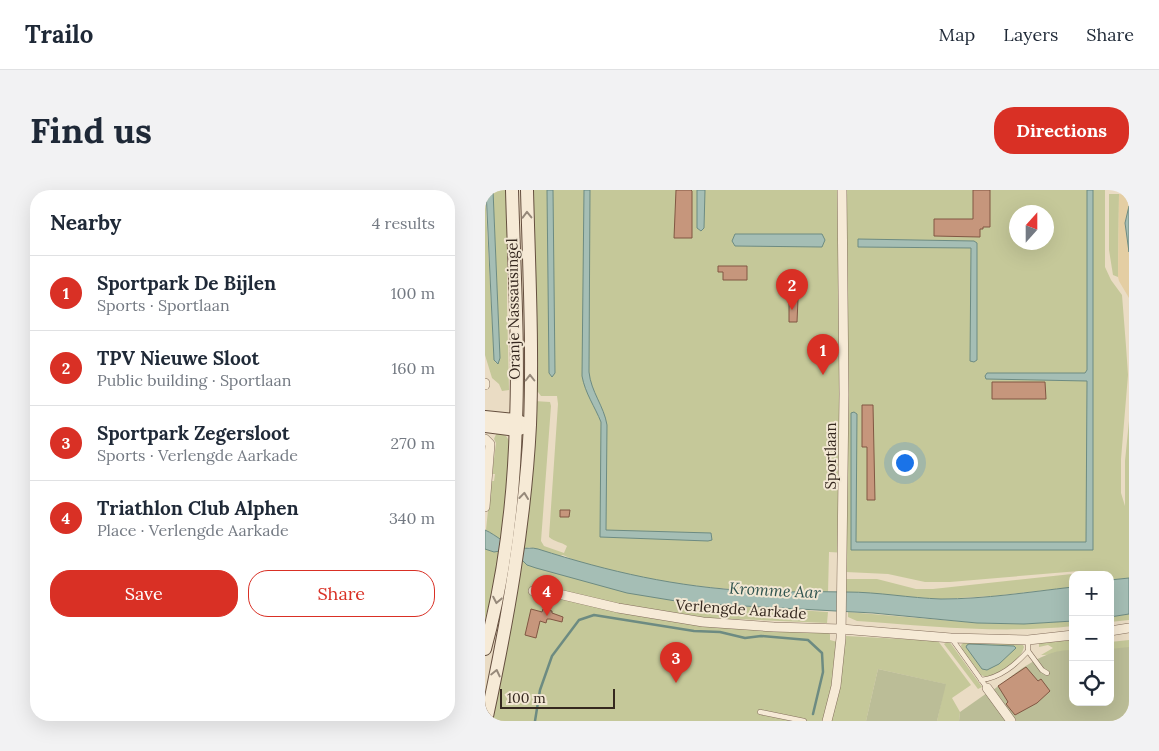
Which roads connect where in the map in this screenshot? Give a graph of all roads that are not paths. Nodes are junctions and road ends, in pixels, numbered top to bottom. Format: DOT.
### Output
graph roads {
  1 [pos="512,190"];
  2 [pos="527,190"];
  3 [pos="842,190"];
  4 [pos="485,417"];
  5 [pos="516,425"];
  6 [pos="485,426"];
  7 [pos="529,427"];
  8 [pos="485,439"];
  9 [pos="486,474"];
  10 [pos="485,507"];
  11 [pos="512,542"];
  12 [pos="510,557"];
  13 [pos="533,591"];
  14 [pos="1129,628"];
  15 [pos="841,629"];
  16 [pos="1114,630"];
  17 [pos="1069,635"];
  18 [pos="951,638"];
  19 [pos="1028,640"];
  20 [pos="485,649"];
  21 [pos="1028,651"];
  22 [pos="1047,673"];
  23 [pos="981,680"];
  24 [pos="987,688"];
  25 [pos="761,712"];
  26 [pos="486,721"];
  27 [pos="804,721"];
  28 [pos="827,721"];
  29 [pos="1011,721"];
  1 -- 5 [label="main road, Oranje Nassausingel"];
  7 -- 2 [label="main road, Oranje Nassausingel, one-way"];
  3 -- 15 [label="street, Sportlaan"];
  4 -- 5 [label="main road"];
  5 -- 6 [label="main road"];
  5 -- 7 [label="main road"];
  5 -- 11 [label="main road, Oranje Nassausingel"];
  11 -- 7 [label="main road, Oranje Nassausingel, one-way"];
  8 -- 9 [label="street"];
  9 -- 10 [label="street"];
  11 -- 12 [label="main road, Oranje Nassausingel"];
  12 -- 20 [label="main road, Oranje Nassausingel, one-way"];
  26 -- 12 [label="main road, Oranje Nassausingel, one-way"];
  13 -- 15 [label="street, Verlengde Aarkade"];
  14 -- 16 [label="street"];
  15 -- 18 [label="street, Verlengde Aarkade"];
  15 -- 28 [label="street, Sportlaan"];
  17 -- 19 [label="street, Verlengde Aarkade"];
  18 -- 19 [label="street, Verlengde Aarkade"];
  18 -- 23 [label="lane"];
  19 -- 21 [label="lane"];
  21 -- 22 [label="lane"];
  21 -- 23 [label="lane"];
  23 -- 24 [label="lane"];
  24 -- 29 [label="street"];
  25 -- 27 [label="lane"];
}
